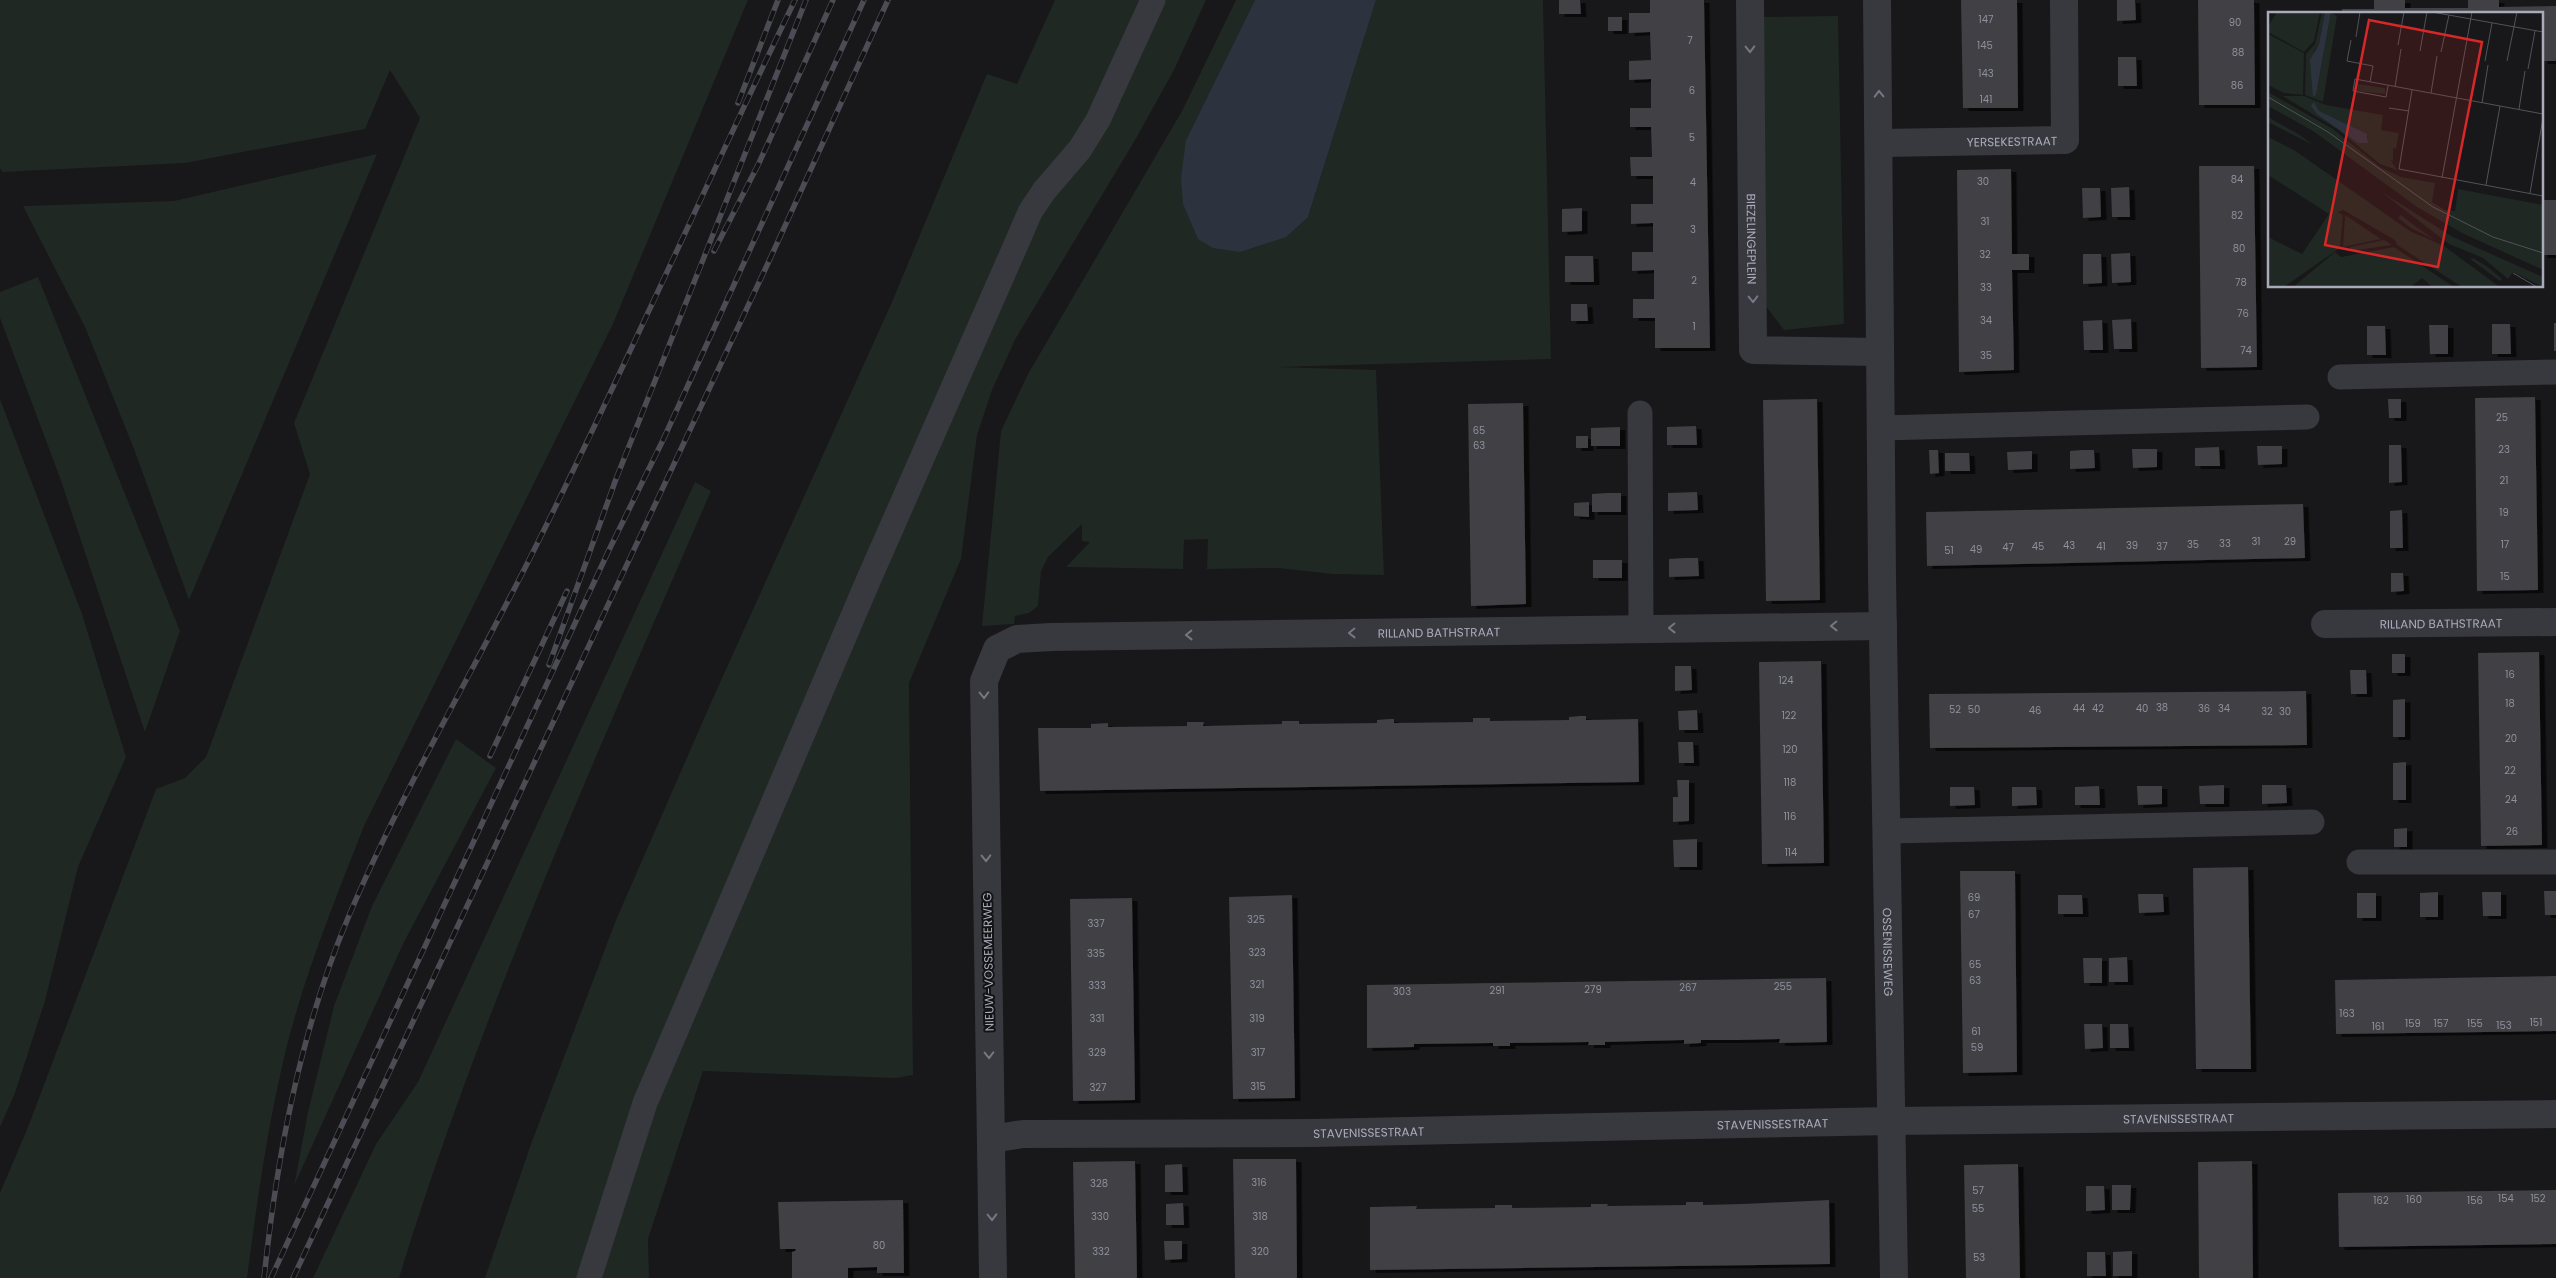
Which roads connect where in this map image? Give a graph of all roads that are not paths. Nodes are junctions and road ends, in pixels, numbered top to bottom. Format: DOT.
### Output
graph roads {
  1 [pos="1153,0"];
  2 [pos="1750,0"];
  3 [pos="1877,0"];
  4 [pos="2064,0"];
  5 [pos="1880,143"];
  6 [pos="1880,352"];
  7 [pos="2556,372"];
  8 [pos="2340,376"];
  9 [pos="1640,413"];
  10 [pos="2307,417"];
  11 [pos="1881,428"];
  12 [pos="2556,622"];
  13 [pos="2325,624"];
  14 [pos="1883,626"];
  15 [pos="1642,629"];
  16 [pos="997,649"];
  17 [pos="2312,822"];
  18 [pos="1887,831"];
  19 [pos="2359,862"];
  20 [pos="2556,862"];
  21 [pos="2556,1114"];
  22 [pos="1891,1121"];
  23 [pos="991,1139"];
  24 [pos="589,1278"];
  25 [pos="993,1278"];
  26 [pos="1894,1278"];
  1 -- 24 [label="lane"];
  2 -- 6 [label="street, BIEZELINGEPLEIN, one-way"];
  5 -- 3 [label="street, one-way"];
  4 -- 5 [label="street, YERSEKESTRAAT"];
  5 -- 6 [label="street"];
  6 -- 11 [label="street"];
  7 -- 8 [label="lane"];
  9 -- 15 [label="lane"];
  10 -- 11 [label="lane"];
  11 -- 14 [label="street"];
  12 -- 13 [label="street, RILLAND BATHSTRAAT"];
  14 -- 15 [label="street, RILLAND BATHSTRAAT, one-way"];
  14 -- 18 [label="street, OSSENISSEWEG"];
  15 -- 16 [label="street, RILLAND BATHSTRAAT, one-way"];
  16 -- 23 [label="street, NIEUW-VOSSEMEERWEG, one-way"];
  17 -- 18 [label="lane"];
  18 -- 22 [label="street, OSSENISSEWEG"];
  19 -- 20 [label="lane"];
  21 -- 22 [label="street, STAVENISSESTRAAT"];
  22 -- 23 [label="street, STAVENISSESTRAAT"];
  22 -- 26 [label="street, OSSENISSEWEG"];
  23 -- 25 [label="street, NIEUW-VOSSEMEERWEG, one-way"];
}
